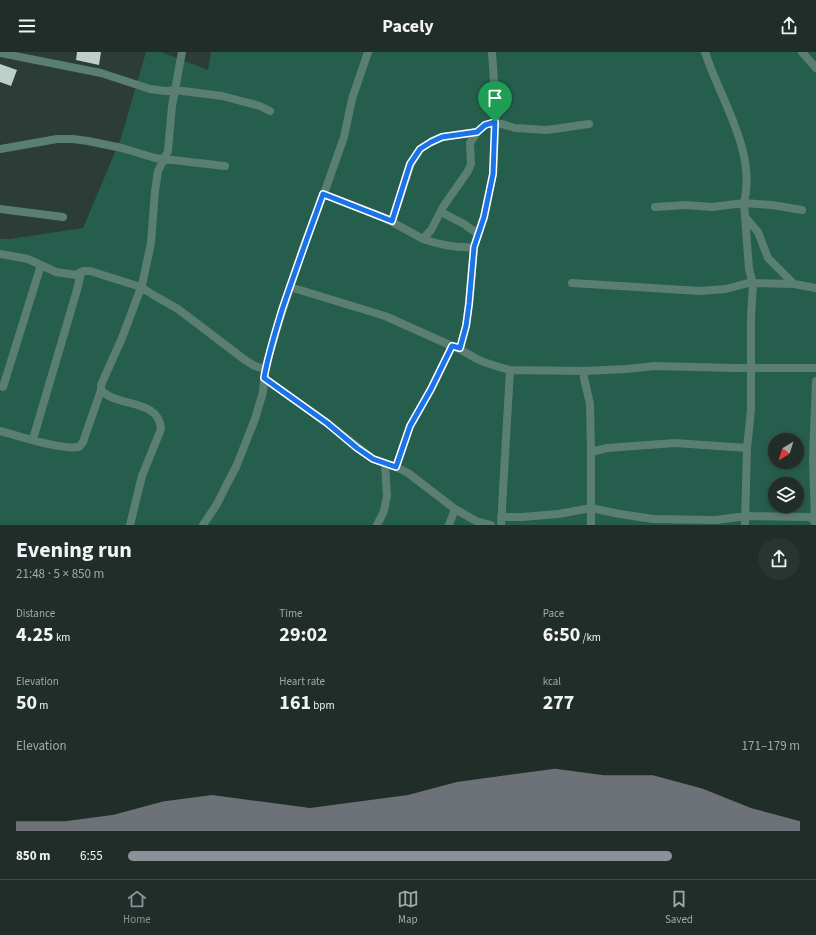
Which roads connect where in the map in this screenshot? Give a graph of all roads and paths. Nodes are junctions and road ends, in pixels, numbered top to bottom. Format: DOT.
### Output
graph roads {
  1 [pos="182,52"];
  2 [pos="368,52"];
  3 [pos="492,52"];
  4 [pos="705,52"];
  5 [pos="802,52"];
  6 [pos="0,53"];
  7 [pos="815,66"];
  8 [pos="176,90"];
  9 [pos="270,111"];
  10 [pos="495,122"];
  11 [pos="589,124"];
  12 [pos="477,132"];
  13 [pos="0,149"];
  14 [pos="165,158"];
  15 [pos="225,166"];
  16 [pos="323,194"];
  17 [pos="744,203"];
  18 [pos="655,207"];
  19 [pos="0,209"];
  20 [pos="802,210"];
  21 [pos="441,212"];
  22 [pos="63,217"];
  23 [pos="746,218"];
  24 [pos="392,221"];
  25 [pos="478,234"];
  26 [pos="423,239"];
  27 [pos="474,247"];
  28 [pos="0,254"];
  29 [pos="41,265"];
  30 [pos="81,273"];
  31 [pos="572,283"];
  32 [pos="753,284"];
  33 [pos="794,284"];
  34 [pos="141,287"];
  35 [pos="290,287"];
  36 [pos="816,288"];
  37 [pos="452,346"];
  38 [pos="460,348"];
  39 [pos="750,368"];
  40 [pos="816,368"];
  41 [pos="265,369"];
  42 [pos="510,370"];
  43 [pos="584,371"];
  44 [pos="264,378"];
  45 [pos="816,381"];
  46 [pos="3,387"];
  47 [pos="102,390"];
  48 [pos="0,431"];
  49 [pos="33,439"];
  50 [pos="747,448"];
  51 [pos="592,452"];
  52 [pos="385,464"];
  53 [pos="396,467"];
  54 [pos="591,508"];
  55 [pos="455,509"];
  56 [pos="746,516"];
  57 [pos="501,521"];
  58 [pos="675,522"];
  59 [pos="816,522"];
  60 [pos="205,524"];
  61 [pos="130,525"];
  62 [pos="378,525"];
  63 [pos="449,525"];
  64 [pos="491,525"];
  65 [pos="591,525"];
  66 [pos="745,525"];
  1 -- 8 [label="street"];
  2 -- 16 [label="street"];
  3 -- 10 [label="street"];
  4 -- 17 [label="street"];
  5 -- 7 [label="street"];
  6 -- 8 [label="street"];
  8 -- 9 [label="street"];
  8 -- 14 [label="street"];
  10 -- 11 [label="street"];
  10 -- 12 [label="street"];
  10 -- 25 [label="street"];
  12 -- 21 [label="street"];
  12 -- 24 [label="street"];
  13 -- 14 [label="street"];
  14 -- 15 [label="street"];
  14 -- 34 [label="street"];
  16 -- 24 [label="street"];
  16 -- 35 [label="street"];
  17 -- 18 [label="street"];
  17 -- 20 [label="street"];
  17 -- 23 [label="street"];
  19 -- 22 [label="street"];
  21 -- 25 [label="street"];
  21 -- 26 [label="street"];
  23 -- 32 [label="street"];
  23 -- 33 [label="street"];
  24 -- 26 [label="street"];
  25 -- 27 [label="street"];
  26 -- 27 [label="street"];
  27 -- 38 [label="street"];
  28 -- 29 [label="street"];
  29 -- 30 [label="street"];
  29 -- 46 [label="street"];
  30 -- 34 [label="street"];
  30 -- 49 [label="street"];
  31 -- 32 [label="street"];
  32 -- 33 [label="street"];
  32 -- 39 [label="street"];
  33 -- 36 [label="street"];
  34 -- 41 [label="street"];
  34 -- 47 [label="street"];
  35 -- 37 [label="street"];
  35 -- 41 [label="street"];
  37 -- 38 [label="street"];
  37 -- 53 [label="street"];
  38 -- 42 [label="street"];
  39 -- 40 [label="street"];
  39 -- 43 [label="street"];
  39 -- 50 [label="street"];
  41 -- 44 [label="street"];
  42 -- 43 [label="street"];
  42 -- 57 [label="street"];
  43 -- 51 [label="street"];
  44 -- 52 [label="street"];
  44 -- 60 [label="street"];
  45 -- 59 [label="street"];
  47 -- 49 [label="street"];
  47 -- 61 [label="street"];
  48 -- 49 [label="street"];
  50 -- 51 [label="street"];
  50 -- 56 [label="street"];
  51 -- 54 [label="street"];
  52 -- 53 [label="street"];
  52 -- 62 [label="street"];
  53 -- 55 [label="street"];
  54 -- 57 [label="street"];
  54 -- 58 [label="street"];
  54 -- 65 [label="street"];
  55 -- 63 [label="street"];
  55 -- 64 [label="street"];
  56 -- 58 [label="street"];
  56 -- 59 [label="street"];
  56 -- 66 [label="street"];
}
